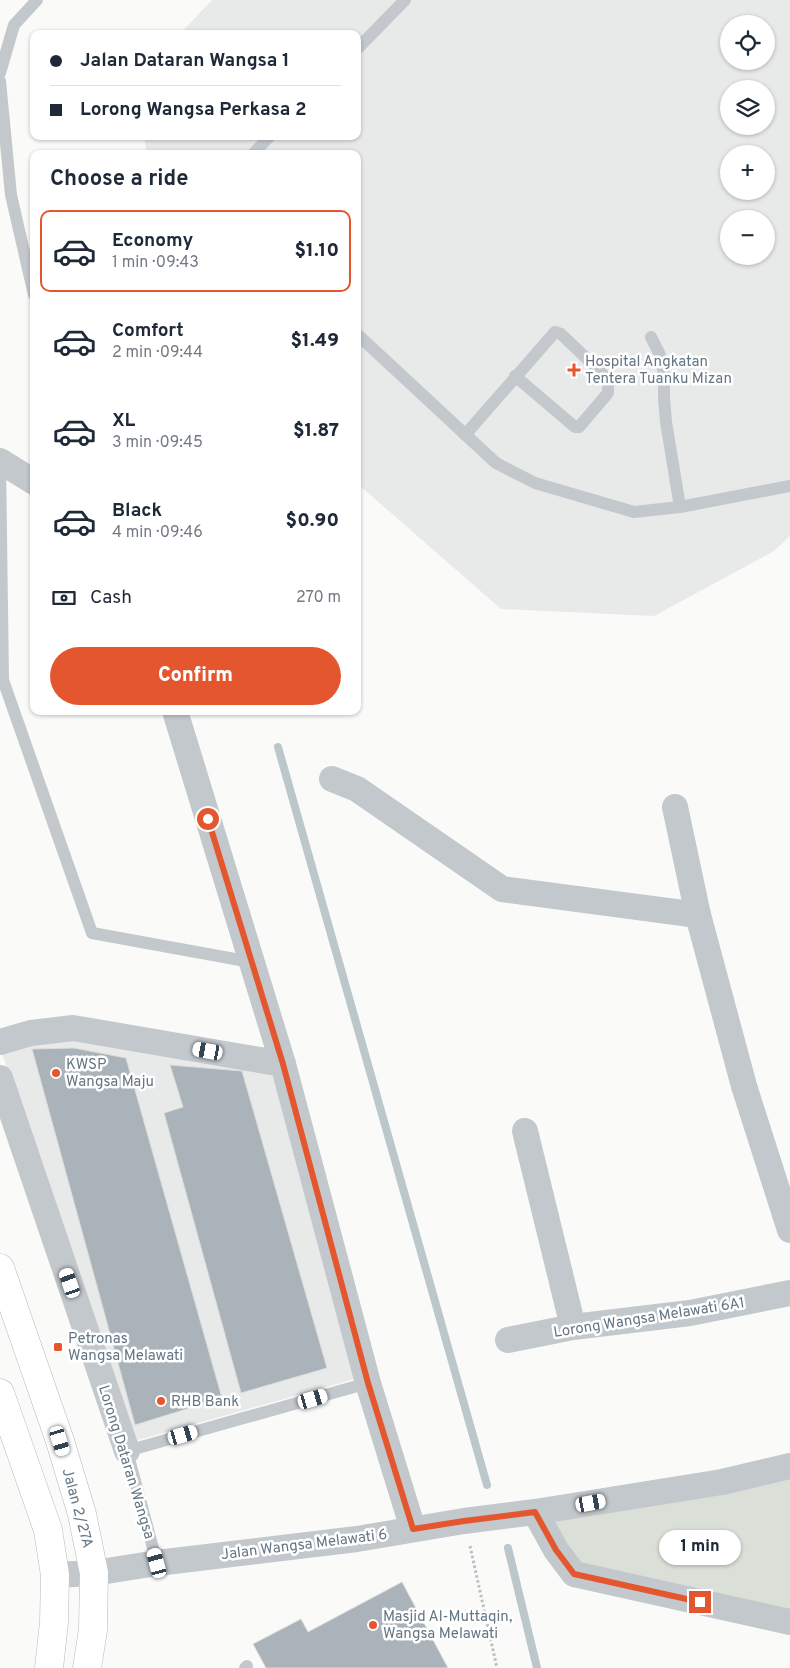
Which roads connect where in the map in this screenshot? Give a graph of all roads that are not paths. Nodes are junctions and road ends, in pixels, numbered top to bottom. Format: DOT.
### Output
graph roads {
  1 [pos="38,0"];
  2 [pos="405,0"];
  3 [pos="361,45"];
  4 [pos="0,73"];
  5 [pos="0,81"];
  6 [pos="266,140"];
  7 [pos="256,150"];
  8 [pos="30,278"];
  9 [pos="361,337"];
  10 [pos="651,337"];
  11 [pos="515,376"];
  12 [pos="465,435"];
  13 [pos="0,461"];
  14 [pos="30,480"];
  15 [pos="790,486"];
  16 [pos="680,506"];
  17 [pos="1,681"];
  18 [pos="176,715"];
  19 [pos="332,779"];
  20 [pos="675,806"];
  21 [pos="698,915"];
  22 [pos="251,962"];
  23 [pos="0,1042"];
  24 [pos="283,1064"];
  25 [pos="0,1078"];
  26 [pos="525,1131"];
  27 [pos="790,1230"];
  28 [pos="0,1268"];
  29 [pos="790,1293"];
  30 [pos="573,1327"];
  31 [pos="508,1340"];
  32 [pos="368,1383"];
  33 [pos="0,1394"];
  34 [pos="127,1451"];
  35 [pos="790,1466"];
  36 [pos="535,1512"];
  37 [pos="413,1529"];
  38 [pos="157,1563"];
  39 [pos="94,1573"];
  40 [pos="54,1575"];
  41 [pos="790,1622"];
  42 [pos="49,1668"];
  43 [pos="87,1668"];
  1 -- 4 [label="lane"];
  2 -- 3 [label="lane"];
  5 -- 8 [label="lane"];
  6 -- 7 [label="lane"];
  9 -- 12 [label="lane"];
  10 -- 16 [label="lane"];
  11 -- 11 [label="lane"];
  11 -- 12 [label="lane"];
  12 -- 16 [label="lane"];
  13 -- 14 [label="street"];
  13 -- 17 [label="lane"];
  15 -- 16 [label="lane"];
  17 -- 22 [label="lane"];
  18 -- 22 [label="street"];
  19 -- 21 [label="street"];
  20 -- 21 [label="street"];
  21 -- 27 [label="street"];
  22 -- 24 [label="street"];
  23 -- 24 [label="street"];
  24 -- 32 [label="street"];
  25 -- 34 [label="street, Lorong Dataran Wangsa"];
  26 -- 30 [label="street"];
  28 -- 39 [label="main road, Jalan 2/27A"];
  29 -- 30 [label="street, Lorong Wangsa Melawati 6A1"];
  30 -- 31 [label="street, Lorong Wangsa Melawati 6A1"];
  32 -- 34 [label="lane"];
  32 -- 37 [label="street"];
  33 -- 40 [label="main road"];
  34 -- 38 [label="lane, Lorong Dataran Wangsa"];
  35 -- 36 [label="street, Jalan Wangsa Melawati 6"];
  36 -- 37 [label="street, Jalan Wangsa Melawati 6"];
  36 -- 41 [label="street"];
  37 -- 38 [label="street, Jalan Wangsa Melawati 6"];
  38 -- 39 [label="street, Jalan Wangsa Melawati 6"];
  39 -- 40 [label="street, Jalan Wangsa Melawati 6"];
  39 -- 43 [label="main road, Jalan 2/27A"];
  40 -- 42 [label="main road"];
}
